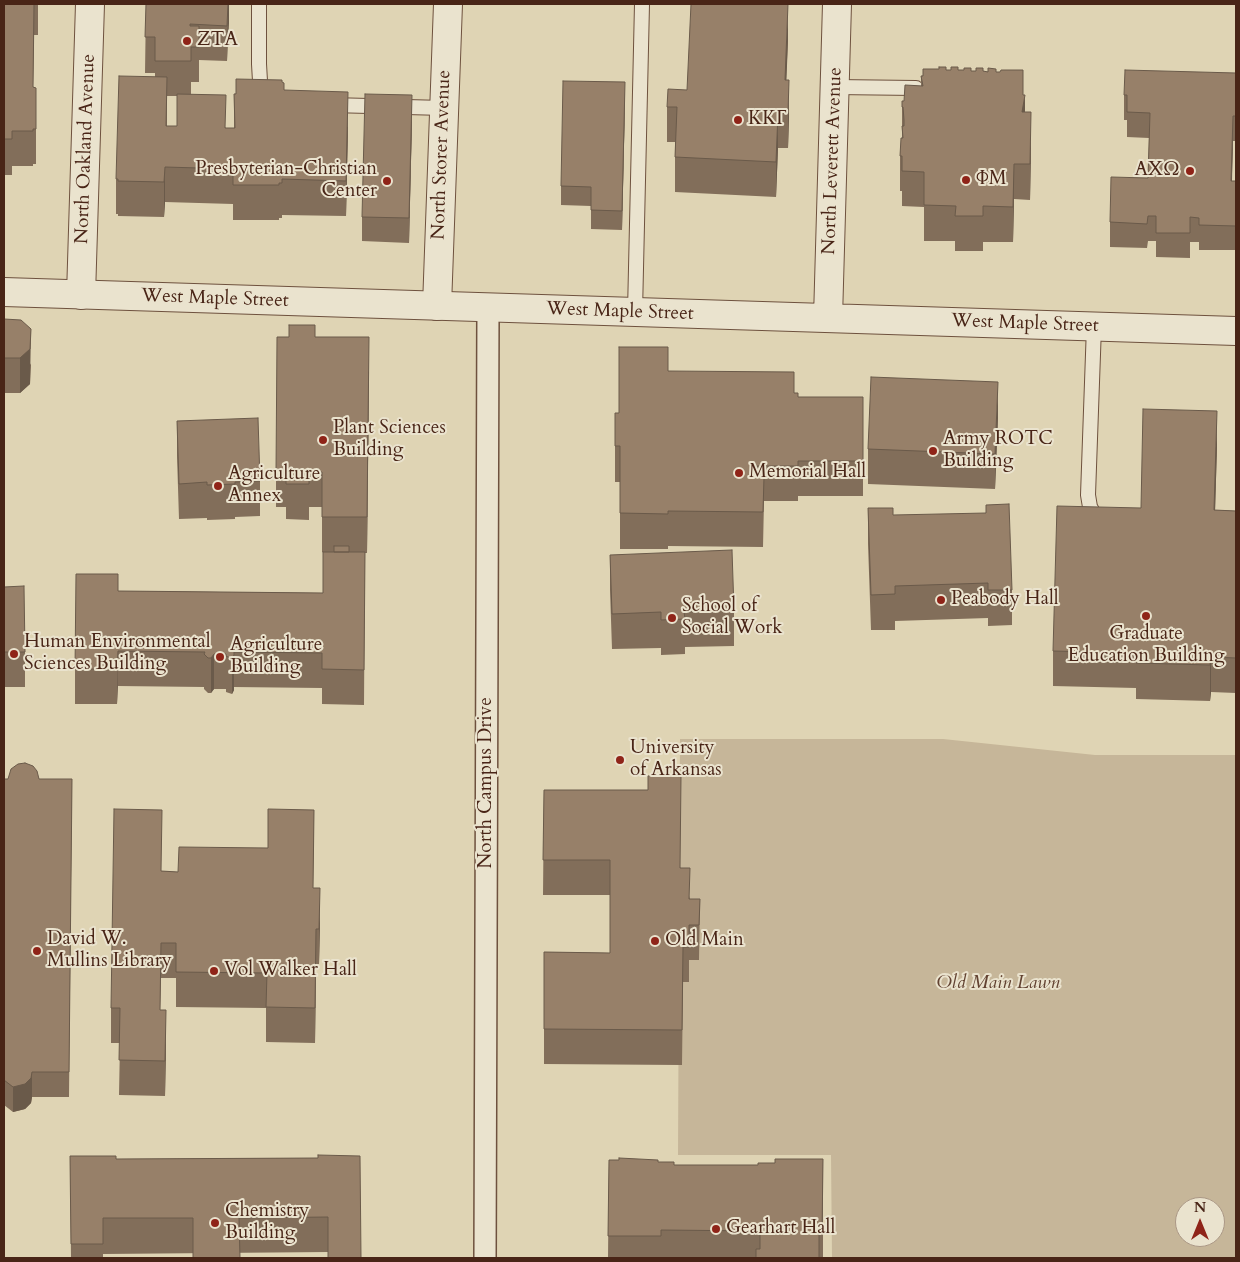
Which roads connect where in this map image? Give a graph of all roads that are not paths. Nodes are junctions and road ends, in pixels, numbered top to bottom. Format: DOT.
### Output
graph roads {
  1 [pos="90,4"];
  2 [pos="259,4"];
  3 [pos="448,4"];
  4 [pos="642,4"];
  5 [pos="837,4"];
  6 [pos="835,87"];
  7 [pos="916,88"];
  8 [pos="271,103"];
  9 [pos="319,105"];
  10 [pos="444,108"];
  11 [pos="4,292"];
  12 [pos="81,295"];
  13 [pos="437,306"];
  14 [pos="488,308"];
  15 [pos="635,312"];
  16 [pos="828,318"];
  17 [pos="1094,326"];
  18 [pos="1236,331"];
  19 [pos="1110,533"];
  20 [pos="485,1258"];
  1 -- 12 [label="street, North Oakland Avenue"];
  2 -- 8 [label="lane"];
  3 -- 10 [label="street, North Storer Avenue"];
  4 -- 15 [label="lane"];
  5 -- 6 [label="street, North Leverett Avenue"];
  6 -- 7 [label="lane"];
  6 -- 16 [label="street, North Leverett Avenue"];
  9 -- 10 [label="lane"];
  10 -- 13 [label="street, North Storer Avenue"];
  11 -- 12 [label="street, West Maple Street"];
  12 -- 13 [label="street, West Maple Street"];
  13 -- 14 [label="street, West Maple Street"];
  14 -- 15 [label="street, West Maple Street"];
  14 -- 20 [label="street, North Campus Drive"];
  15 -- 16 [label="street, West Maple Street"];
  16 -- 17 [label="street, West Maple Street"];
  17 -- 18 [label="street, West Maple Street"];
  17 -- 19 [label="lane"];
}
